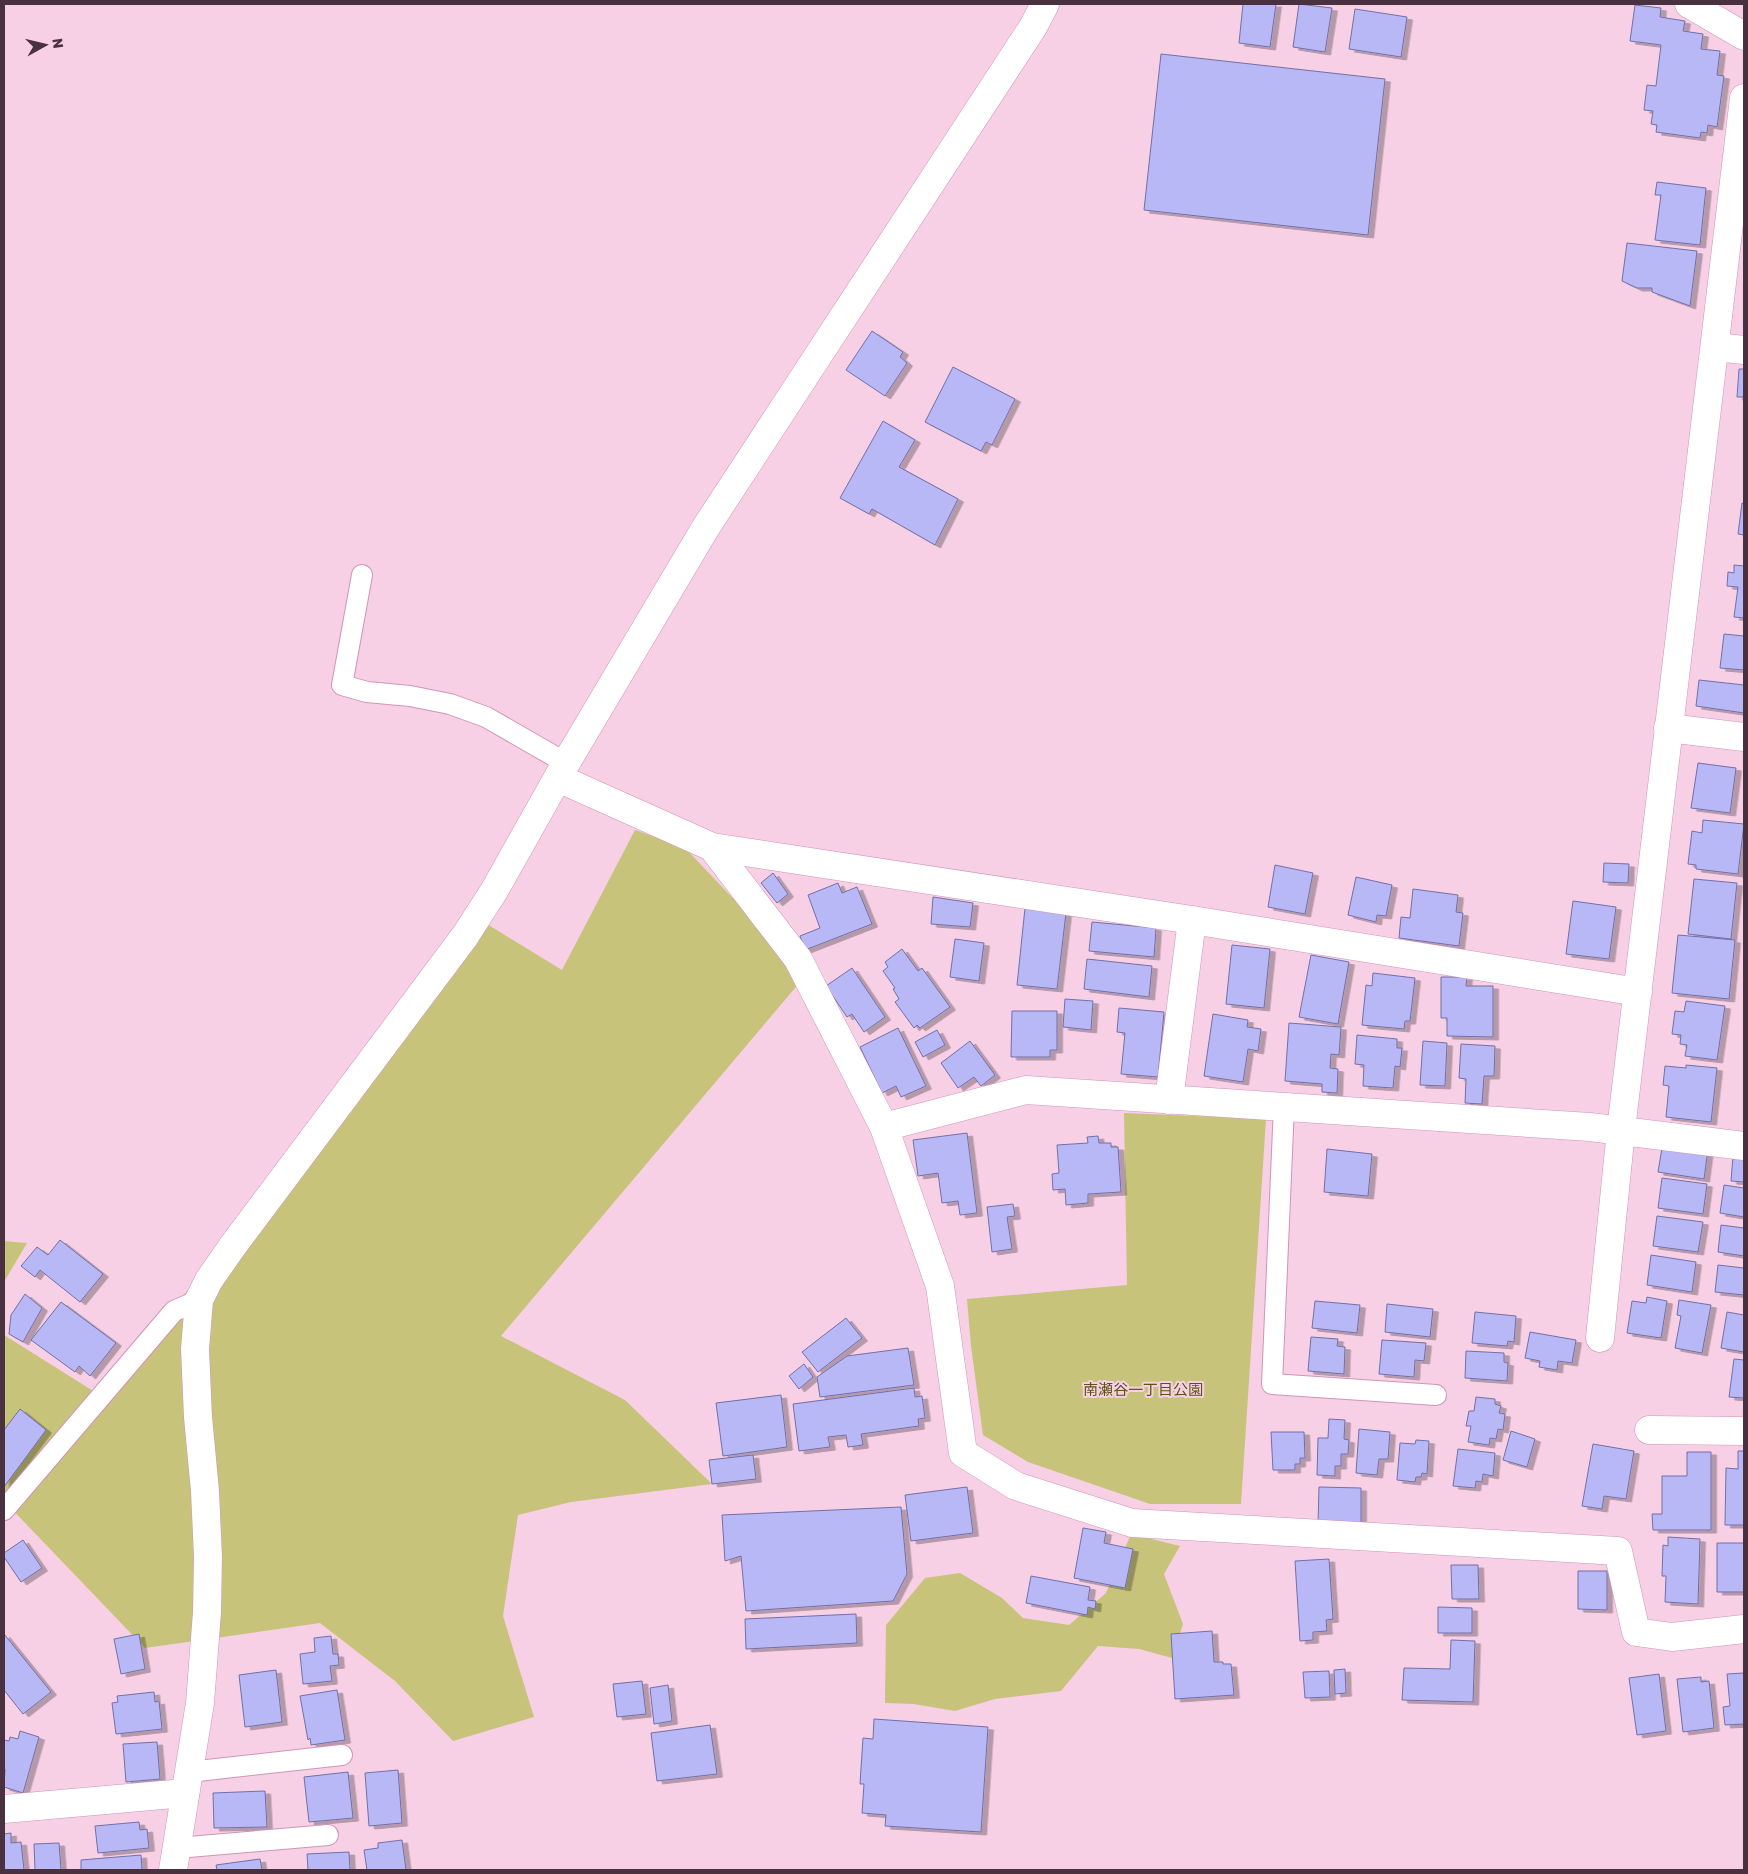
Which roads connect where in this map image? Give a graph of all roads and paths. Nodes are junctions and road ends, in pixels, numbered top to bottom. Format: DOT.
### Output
graph roads {
  1 [pos="1045,4"];
  2 [pos="1688,4"];
  3 [pos="1744,36"];
  4 [pos="1744,98"];
  5 [pos="1714,347"];
  6 [pos="1744,350"];
  7 [pos="362,575"];
  8 [pos="1668,728"];
  9 [pos="1744,737"];
  10 [pos="562,771"];
  11 [pos="712,847"];
  12 [pos="1192,920"];
  13 [pos="1638,992"];
  14 [pos="1169,1100"];
  15 [pos="1284,1106"];
  16 [pos="884,1127"];
  17 [pos="1621,1130"];
  18 [pos="1744,1146"];
  19 [pos="199,1300"];
  20 [pos="1600,1338"];
  21 [pos="1436,1395"];
  22 [pos="1649,1430"];
  23 [pos="1744,1431"];
  24 [pos="4,1510"];
  25 [pos="1744,1629"];
  26 [pos="342,1755"];
  27 [pos="187,1783"];
  28 [pos="4,1809"];
  29 [pos="328,1835"];
  30 [pos="175,1859"];
  1 -- 10 [label="street"];
  2 -- 3 [label="street"];
  4 -- 5 [label="street"];
  5 -- 6 [label="street"];
  5 -- 8 [label="street"];
  7 -- 10 [label="lane"];
  8 -- 9 [label="street"];
  8 -- 13 [label="street"];
  10 -- 11 [label="street"];
  10 -- 19 [label="street"];
  11 -- 12 [label="street"];
  11 -- 16 [label="street"];
  12 -- 13 [label="street"];
  12 -- 14 [label="street"];
  13 -- 17 [label="street"];
  14 -- 15 [label="street"];
  14 -- 16 [label="street"];
  15 -- 17 [label="street"];
  15 -- 21 [label="lane"];
  16 -- 25 [label="street"];
  17 -- 18 [label="street"];
  17 -- 20 [label="street"];
  19 -- 24 [label="lane"];
  19 -- 27 [label="street"];
  22 -- 23 [label="street"];
  26 -- 27 [label="lane"];
  27 -- 28 [label="street"];
  27 -- 30 [label="street"];
  29 -- 30 [label="lane"];
}
